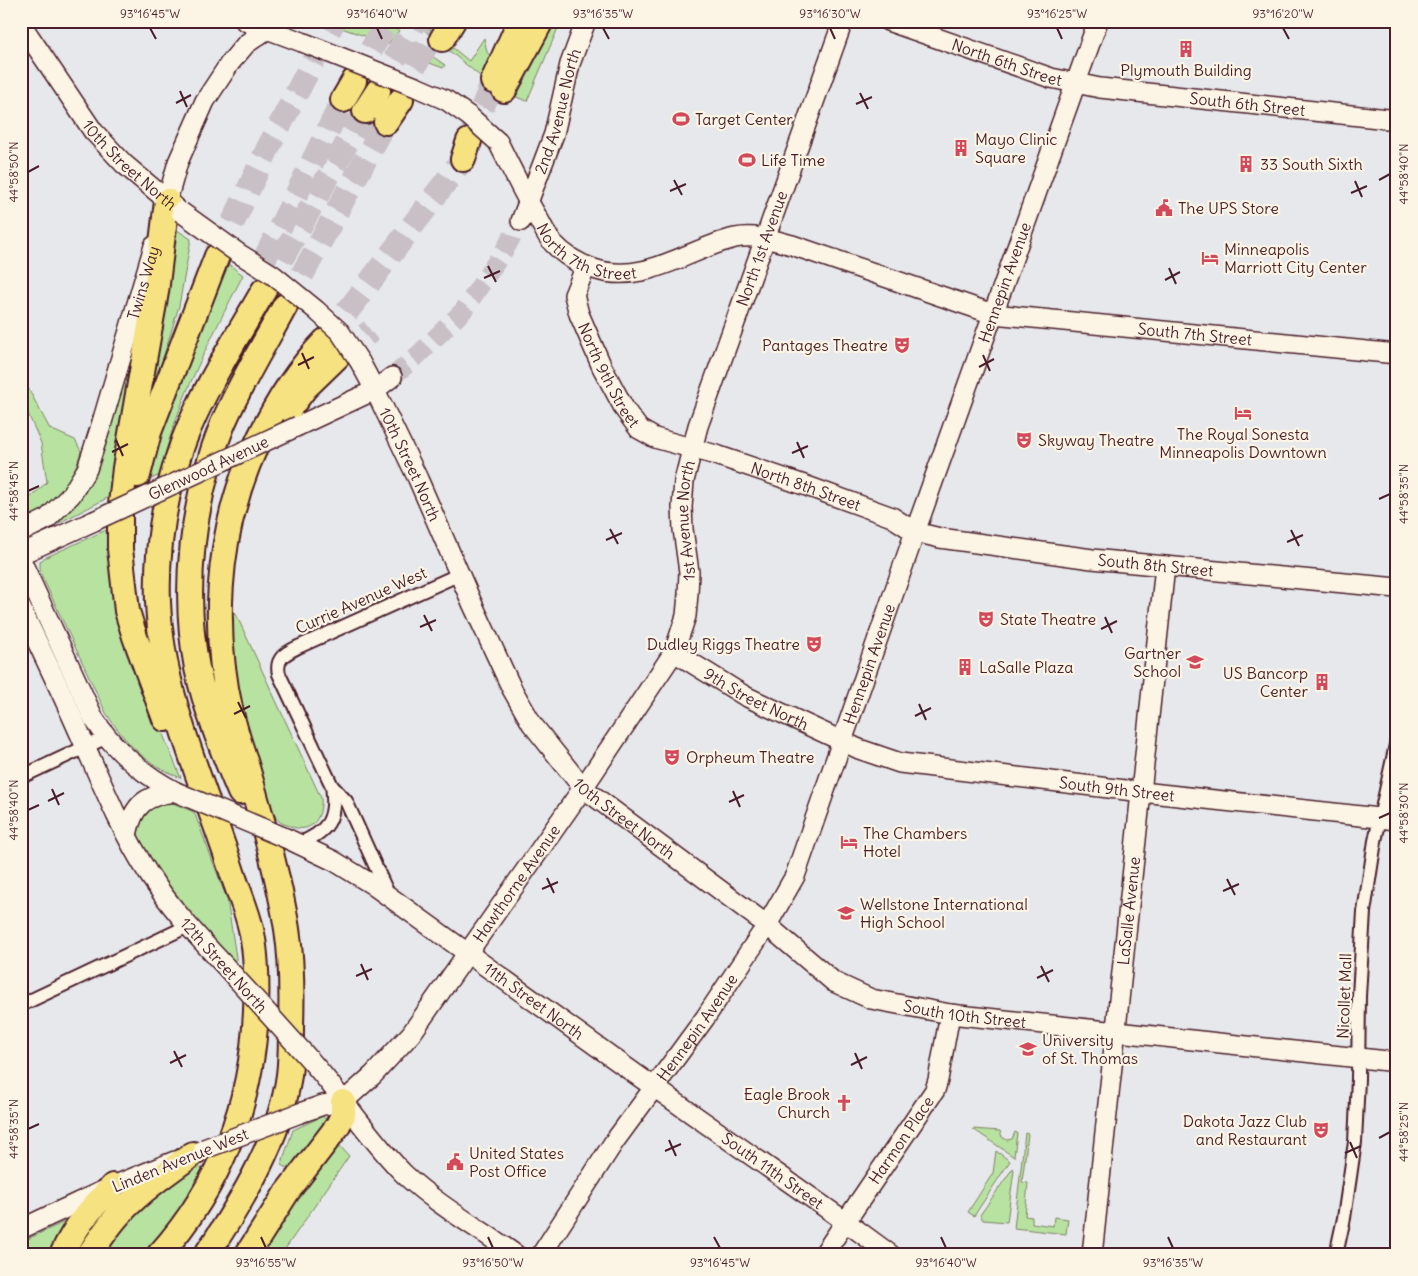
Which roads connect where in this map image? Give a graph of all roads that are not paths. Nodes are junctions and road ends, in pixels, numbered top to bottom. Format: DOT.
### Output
graph roads {
  1 [pos="245,21"];
  2 [pos="520,21"];
  3 [pos="541,21"];
  4 [pos="586,21"];
  5 [pos="843,21"];
  6 [pos="888,21"];
  7 [pos="1098,21"];
  8 [pos="21,24"];
  9 [pos="266,30"];
  10 [pos="1075,84"];
  11 [pos="1100,88"];
  12 [pos="365,111"];
  13 [pos="1397,120"];
  14 [pos="386,122"];
  15 [pos="528,201"];
  16 [pos="174,206"];
  17 [pos="521,221"];
  18 [pos="765,237"];
  19 [pos="218,256"];
  20 [pos="586,266"];
  21 [pos="258,286"];
  22 [pos="285,306"];
  23 [pos="993,314"];
  24 [pos="331,349"];
  25 [pos="1397,354"];
  26 [pos="392,377"];
  27 [pos="375,390"];
  28 [pos="691,449"];
  29 [pos="21,532"];
  30 [pos="915,532"];
  31 [pos="21,554"];
  32 [pos="21,560"];
  33 [pos="1165,566"];
  34 [pos="460,574"];
  35 [pos="1397,588"];
  36 [pos="21,608"];
  37 [pos="674,652"];
  38 [pos="279,660"];
  39 [pos="154,691"];
  40 [pos="107,737"];
  41 [pos="1397,740"];
  42 [pos="842,742"];
  43 [pos="86,747"];
  44 [pos="21,777"];
  45 [pos="332,786"];
  46 [pos="583,788"];
  47 [pos="176,792"];
  48 [pos="1142,792"];
  49 [pos="1388,819"];
  50 [pos="127,835"];
  51 [pos="293,841"];
  52 [pos="224,848"];
  53 [pos="281,896"];
  54 [pos="389,897"];
  55 [pos="767,925"];
  56 [pos="188,926"];
  57 [pos="468,954"];
  58 [pos="21,1005"];
  59 [pos="950,1014"];
  60 [pos="1116,1033"];
  61 [pos="1359,1058"];
  62 [pos="1397,1062"];
  63 [pos="654,1087"];
  64 [pos="343,1102"];
  65 [pos="199,1151"];
  66 [pos="113,1186"];
  67 [pos="846,1222"];
  68 [pos="21,1229"];
  69 [pos="62,1255"];
  70 [pos="89,1255"];
  71 [pos="159,1255"];
  72 [pos="206,1255"];
  73 [pos="246,1255"];
  74 [pos="516,1255"];
  75 [pos="541,1255"];
  76 [pos="823,1255"];
  77 [pos="891,1255"];
  78 [pos="1092,1255"];
  79 [pos="1336,1255"];
  1 -- 9 [label="street, North 7th Street"];
  2 -- 3 [label="highway"];
  4 -- 15 [label="street, 2nd Avenue North"];
  5 -- 18 [label="street, North 1st Avenue"];
  6 -- 10 [label="street, North 6th Street"];
  7 -- 10 [label="street, Hennepin Avenue"];
  8 -- 16 [label="street, 10th Street North"];
  9 -- 15 [label="street, North 7th Street, bridge"];
  9 -- 16 [label="street, Twins Way"];
  10 -- 11 [label="street, North 6th Street"];
  10 -- 23 [label="street, Hennepin Avenue"];
  11 -- 13 [label="street, South 6th Street"];
  12 -- 14 [label="highway"];
  15 -- 17 [label="street"];
  15 -- 20 [label="street, North 7th Street"];
  16 -- 27 [label="street, 10th Street North, bridge"];
  16 -- 29 [label="street, Twins Way"];
  16 -- 39 [label="highway"];
  18 -- 20 [label="street, North 7th Street"];
  18 -- 23 [label="street, North 7th Street"];
  18 -- 28 [label="street, North 1st Avenue"];
  19 -- 39 [label="highway"];
  20 -- 28 [label="street, North 9th Street"];
  21 -- 52 [label="highway"];
  22 -- 53 [label="highway"];
  23 -- 25 [label="street, South 7th Street"];
  23 -- 30 [label="street, Hennepin Avenue"];
  24 -- 53 [label="highway"];
  26 -- 27 [label="street, Glenwood Avenue"];
  27 -- 31 [label="street, Glenwood Avenue, bridge"];
  27 -- 34 [label="street, 10th Street North"];
  28 -- 30 [label="street, North 8th Street"];
  28 -- 37 [label="street, 1st Avenue North"];
  30 -- 33 [label="street, South 8th Street"];
  30 -- 42 [label="street, Hennepin Avenue"];
  32 -- 40 [label="street"];
  33 -- 35 [label="street, South 8th Street"];
  33 -- 48 [label="street, LaSalle Avenue"];
  34 -- 38 [label="street, Currie Avenue West"];
  34 -- 46 [label="street, 10th Street North"];
  36 -- 43 [label="street, 12th Street North"];
  37 -- 42 [label="street, 9th Street North"];
  37 -- 46 [label="street, Hawthorne Avenue"];
  38 -- 45 [label="street, 11th Street North"];
  39 -- 52 [label="highway"];
  40 -- 43 [label="street"];
  40 -- 47 [label="street"];
  41 -- 49 [label="street, Nicollet Mall"];
  42 -- 48 [label="street, South 9th Street"];
  42 -- 55 [label="street, Hennepin Avenue"];
  43 -- 44 [label="street"];
  43 -- 50 [label="street, 12th Street North"];
  45 -- 51 [label="street, 11th Street North"];
  45 -- 54 [label="street, 11th Street North"];
  46 -- 55 [label="street, 10th Street North"];
  46 -- 57 [label="street, Hawthorne Avenue"];
  47 -- 50 [label="street"];
  47 -- 51 [label="street, 11th Street North, bridge"];
  48 -- 49 [label="street, South 9th Street"];
  48 -- 60 [label="street, LaSalle Avenue"];
  49 -- 61 [label="street, Nicollet Mall"];
  50 -- 56 [label="street, 12th Street North"];
  51 -- 54 [label="street, 11th Street North"];
  52 -- 71 [label="highway"];
  53 -- 72 [label="highway"];
  54 -- 57 [label="street, 11th Street North"];
  55 -- 59 [label="street, South 10th Street"];
  55 -- 63 [label="street, Hennepin Avenue"];
  56 -- 58 [label="street"];
  56 -- 64 [label="street, 12th Street North, bridge"];
  57 -- 63 [label="street, 11th Street North"];
  57 -- 64 [label="street, Hawthorne Avenue"];
  59 -- 60 [label="street, South 10th Street"];
  59 -- 67 [label="street, Harmon Place"];
  60 -- 61 [label="street, South 10th Street"];
  60 -- 78 [label="street, LaSalle Avenue"];
  61 -- 62 [label="street, South 10th Street"];
  61 -- 79 [label="street, Nicollet Mall"];
  63 -- 67 [label="street, South 11th Street"];
  63 -- 75 [label="street, Hennepin Avenue"];
  64 -- 65 [label="street, Linden Avenue West, bridge"];
  64 -- 73 [label="highway"];
  64 -- 74 [label="street, 12th Street North"];
  65 -- 66 [label="street, Linden Avenue West"];
  65 -- 70 [label="highway"];
  66 -- 68 [label="street, Linden Avenue West"];
  66 -- 69 [label="highway"];
  67 -- 76 [label="street, Harmon Place"];
  67 -- 77 [label="street, South 11th Street"];
}
